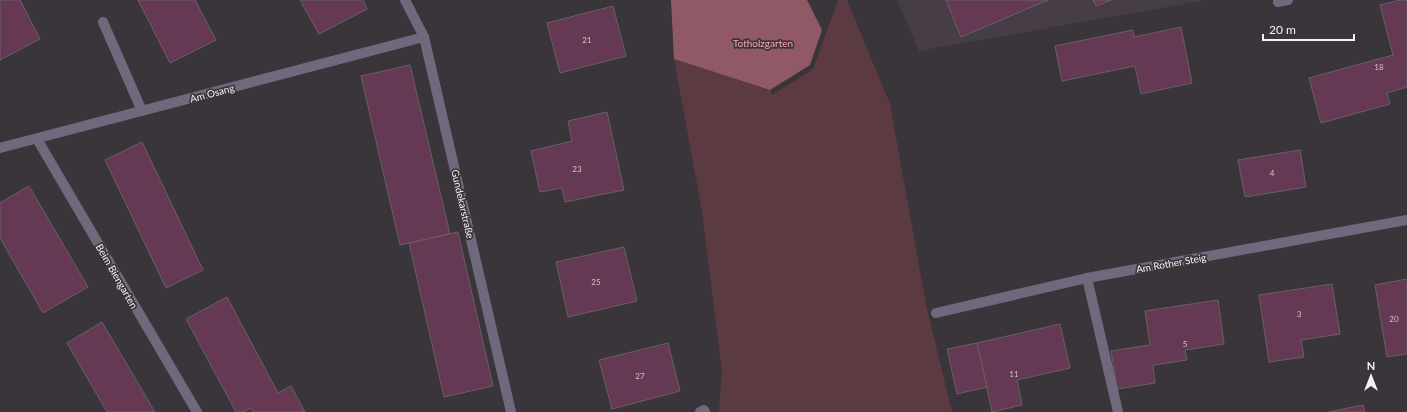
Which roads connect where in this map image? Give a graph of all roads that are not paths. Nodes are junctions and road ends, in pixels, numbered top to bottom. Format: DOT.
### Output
graph roads {
  1 [pos="405,0"];
  2 [pos="103,22"];
  3 [pos="424,37"];
  4 [pos="142,112"];
  5 [pos="37,139"];
  6 [pos="0,148"];
  7 [pos="1407,220"];
  8 [pos="1087,278"];
  9 [pos="936,313"];
  10 [pos="197,412"];
  11 [pos="511,412"];
  12 [pos="1118,412"];
  1 -- 3 [label="street, Gundekarstraße"];
  2 -- 4 [label="street"];
  3 -- 4 [label="street, Am Osang"];
  3 -- 11 [label="street, Gundekarstraße"];
  4 -- 5 [label="street, Am Osang"];
  5 -- 6 [label="street, Am Osang"];
  5 -- 10 [label="street, Beim Biengarten"];
  7 -- 8 [label="street, Am Rother Steig"];
  8 -- 9 [label="street, Am Rother Steig"];
  8 -- 12 [label="street"];
}
